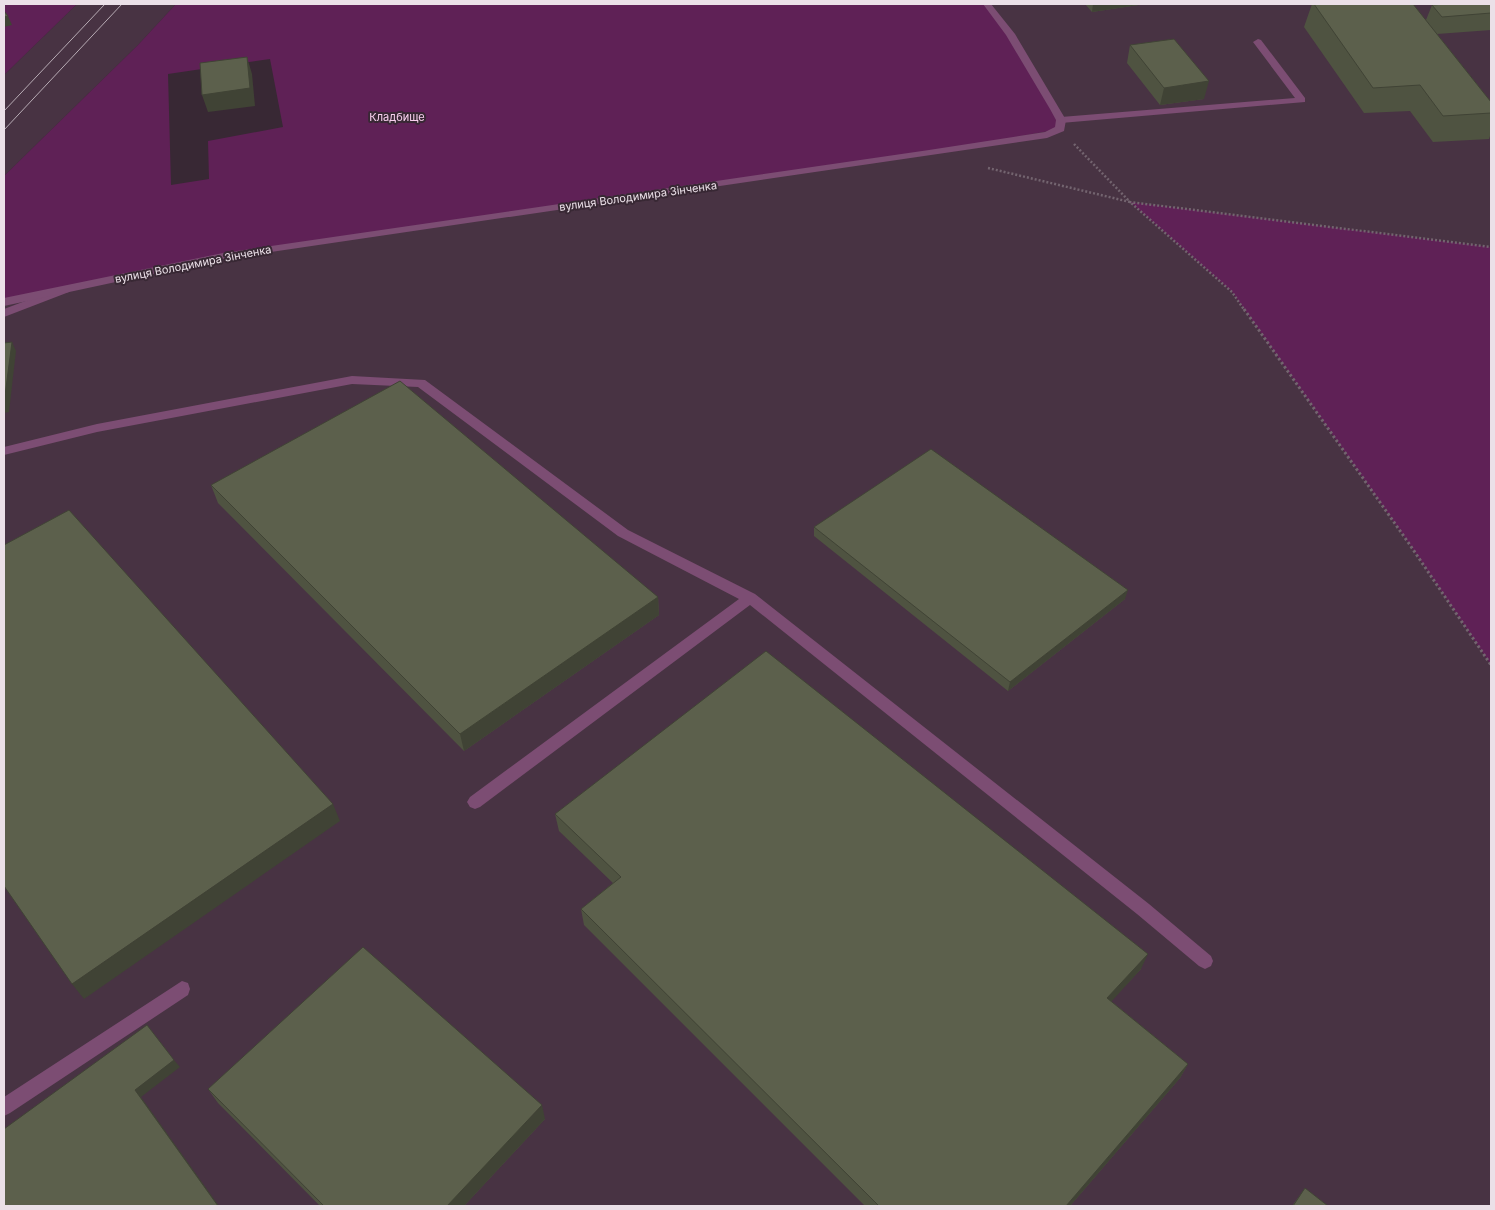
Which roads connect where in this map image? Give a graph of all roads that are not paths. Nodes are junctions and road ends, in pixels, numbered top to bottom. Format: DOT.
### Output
graph roads {
  1 [pos="987,4"];
  2 [pos="1258,42"];
  3 [pos="1060,125"];
  4 [pos="70,288"];
  5 [pos="4,302"];
  6 [pos="4,313"];
  7 [pos="4,451"];
  8 [pos="750,598"];
  9 [pos="475,802"];
  10 [pos="1205,960"];
  11 [pos="182,989"];
  12 [pos="4,1107"];
  1 -- 3 [label="street"];
  2 -- 3 [label="street, вулиця Володимира Зінченка"];
  3 -- 4 [label="street, вулиця Володимира Зінченка"];
  4 -- 5 [label="street"];
  4 -- 6 [label="street"];
  7 -- 8 [label="street"];
  8 -- 9 [label="street"];
  8 -- 10 [label="street"];
  11 -- 12 [label="street"];
}
